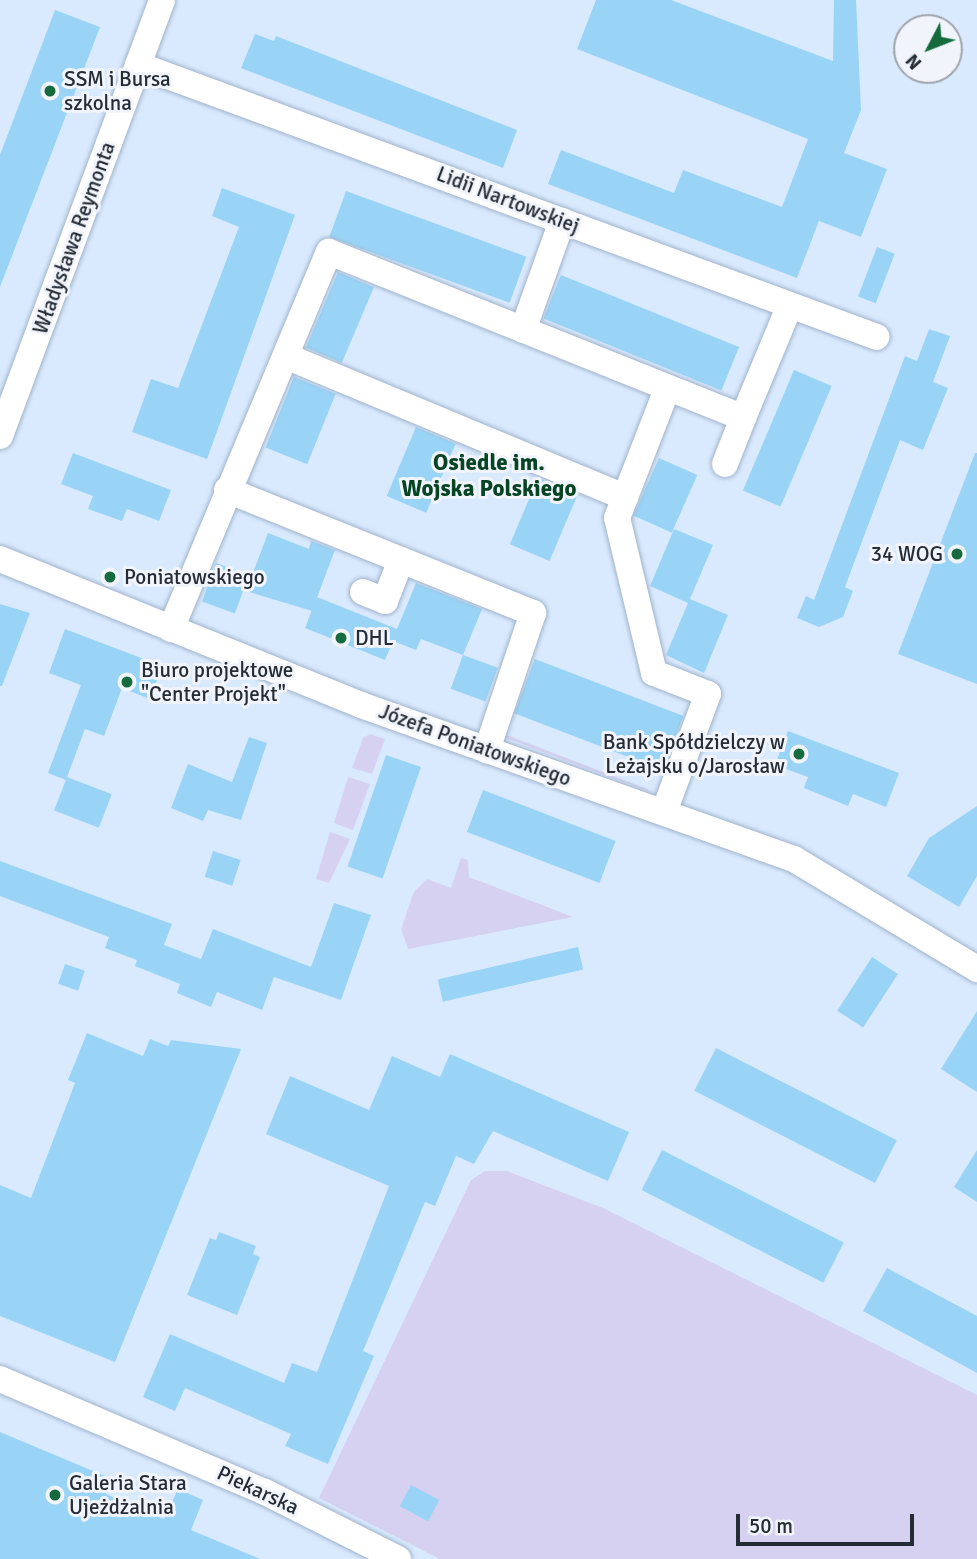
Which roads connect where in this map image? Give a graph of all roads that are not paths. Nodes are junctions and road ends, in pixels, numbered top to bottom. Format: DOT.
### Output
graph roads {
  1 [pos="157,2"];
  2 [pos="138,65"];
  3 [pos="562,221"];
  4 [pos="790,305"];
  5 [pos="523,330"];
  6 [pos="877,337"];
  7 [pos="288,357"];
  8 [pos="667,388"];
  9 [pos="743,418"];
  10 [pos="0,436"];
  11 [pos="725,464"];
  12 [pos="227,490"];
  13 [pos="625,497"];
  14 [pos="0,559"];
  15 [pos="401,560"];
  16 [pos="363,592"];
  17 [pos="172,629"];
  18 [pos="487,750"];
  19 [pos="664,813"];
  20 [pos="977,969"];
  21 [pos="0,1380"];
  22 [pos="398,1559"];
  1 -- 2 [label="street, Władysława Reymonta"];
  2 -- 3 [label="street, Lidii Nartowskiej"];
  2 -- 10 [label="street, Władysława Reymonta"];
  3 -- 4 [label="street, Lidii Nartowskiej"];
  3 -- 5 [label="street"];
  4 -- 6 [label="street, Lidii Nartowskiej"];
  4 -- 9 [label="street"];
  5 -- 7 [label="street"];
  5 -- 8 [label="street"];
  7 -- 12 [label="street"];
  7 -- 13 [label="street"];
  8 -- 9 [label="street"];
  8 -- 13 [label="street"];
  9 -- 11 [label="street"];
  12 -- 15 [label="street"];
  12 -- 17 [label="street"];
  13 -- 19 [label="street"];
  14 -- 17 [label="street, Józefa Poniatowskiego"];
  15 -- 16 [label="street"];
  15 -- 18 [label="street"];
  17 -- 18 [label="street, Józefa Poniatowskiego"];
  18 -- 19 [label="street, Józefa Poniatowskiego"];
  19 -- 20 [label="street, Józefa Poniatowskiego"];
  21 -- 22 [label="street, Piekarska"];
}
